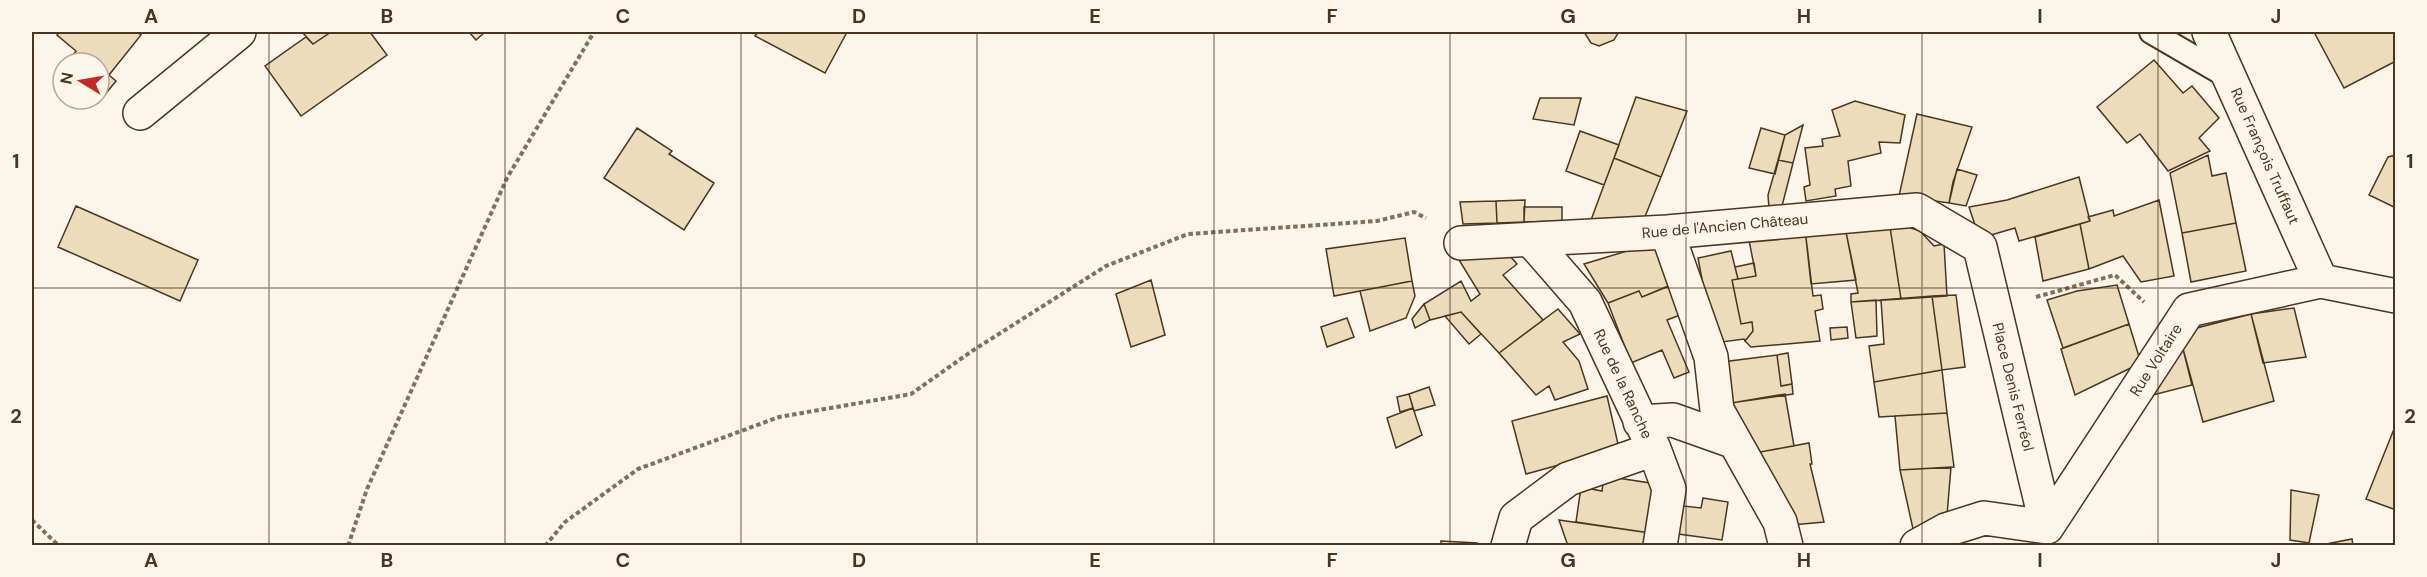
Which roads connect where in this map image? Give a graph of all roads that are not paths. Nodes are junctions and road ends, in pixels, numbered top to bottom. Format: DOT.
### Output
graph roads {
  1 [pos="239,32"];
  2 [pos="2151,32"];
  3 [pos="2209,32"];
  4 [pos="2230,78"];
  5 [pos="140,113"];
  6 [pos="1666,232"];
  7 [pos="1531,240"];
  8 [pos="1461,243"];
  9 [pos="1980,247"];
  10 [pos="2321,280"];
  11 [pos="2396,296"];
  12 [pos="1647,436"];
  13 [pos="1735,442"];
  14 [pos="2047,527"];
  15 [pos="1508,546"];
  16 [pos="1660,546"];
  17 [pos="1786,546"];
  18 [pos="1917,546"];
  1 -- 5 [label="street"];
  2 -- 4 [label="lane"];
  3 -- 4 [label="street, Rue François Truffaut"];
  4 -- 10 [label="street, Rue François Truffaut"];
  6 -- 7 [label="street, Rue de l'Ancien Château"];
  6 -- 9 [label="street, Rue de l'Ancien Château"];
  6 -- 13 [label="street"];
  7 -- 8 [label="street, Rue de l'Ancien Château"];
  7 -- 12 [label="street, Rue de la Ranche"];
  9 -- 14 [label="street, Place Denis Ferréol"];
  10 -- 11 [label="street, Rue Voltaire"];
  10 -- 14 [label="street, Rue Voltaire"];
  12 -- 13 [label="street"];
  12 -- 15 [label="street"];
  12 -- 16 [label="street, Rue de la Ranche"];
  13 -- 17 [label="street"];
  14 -- 18 [label="street"];
}
